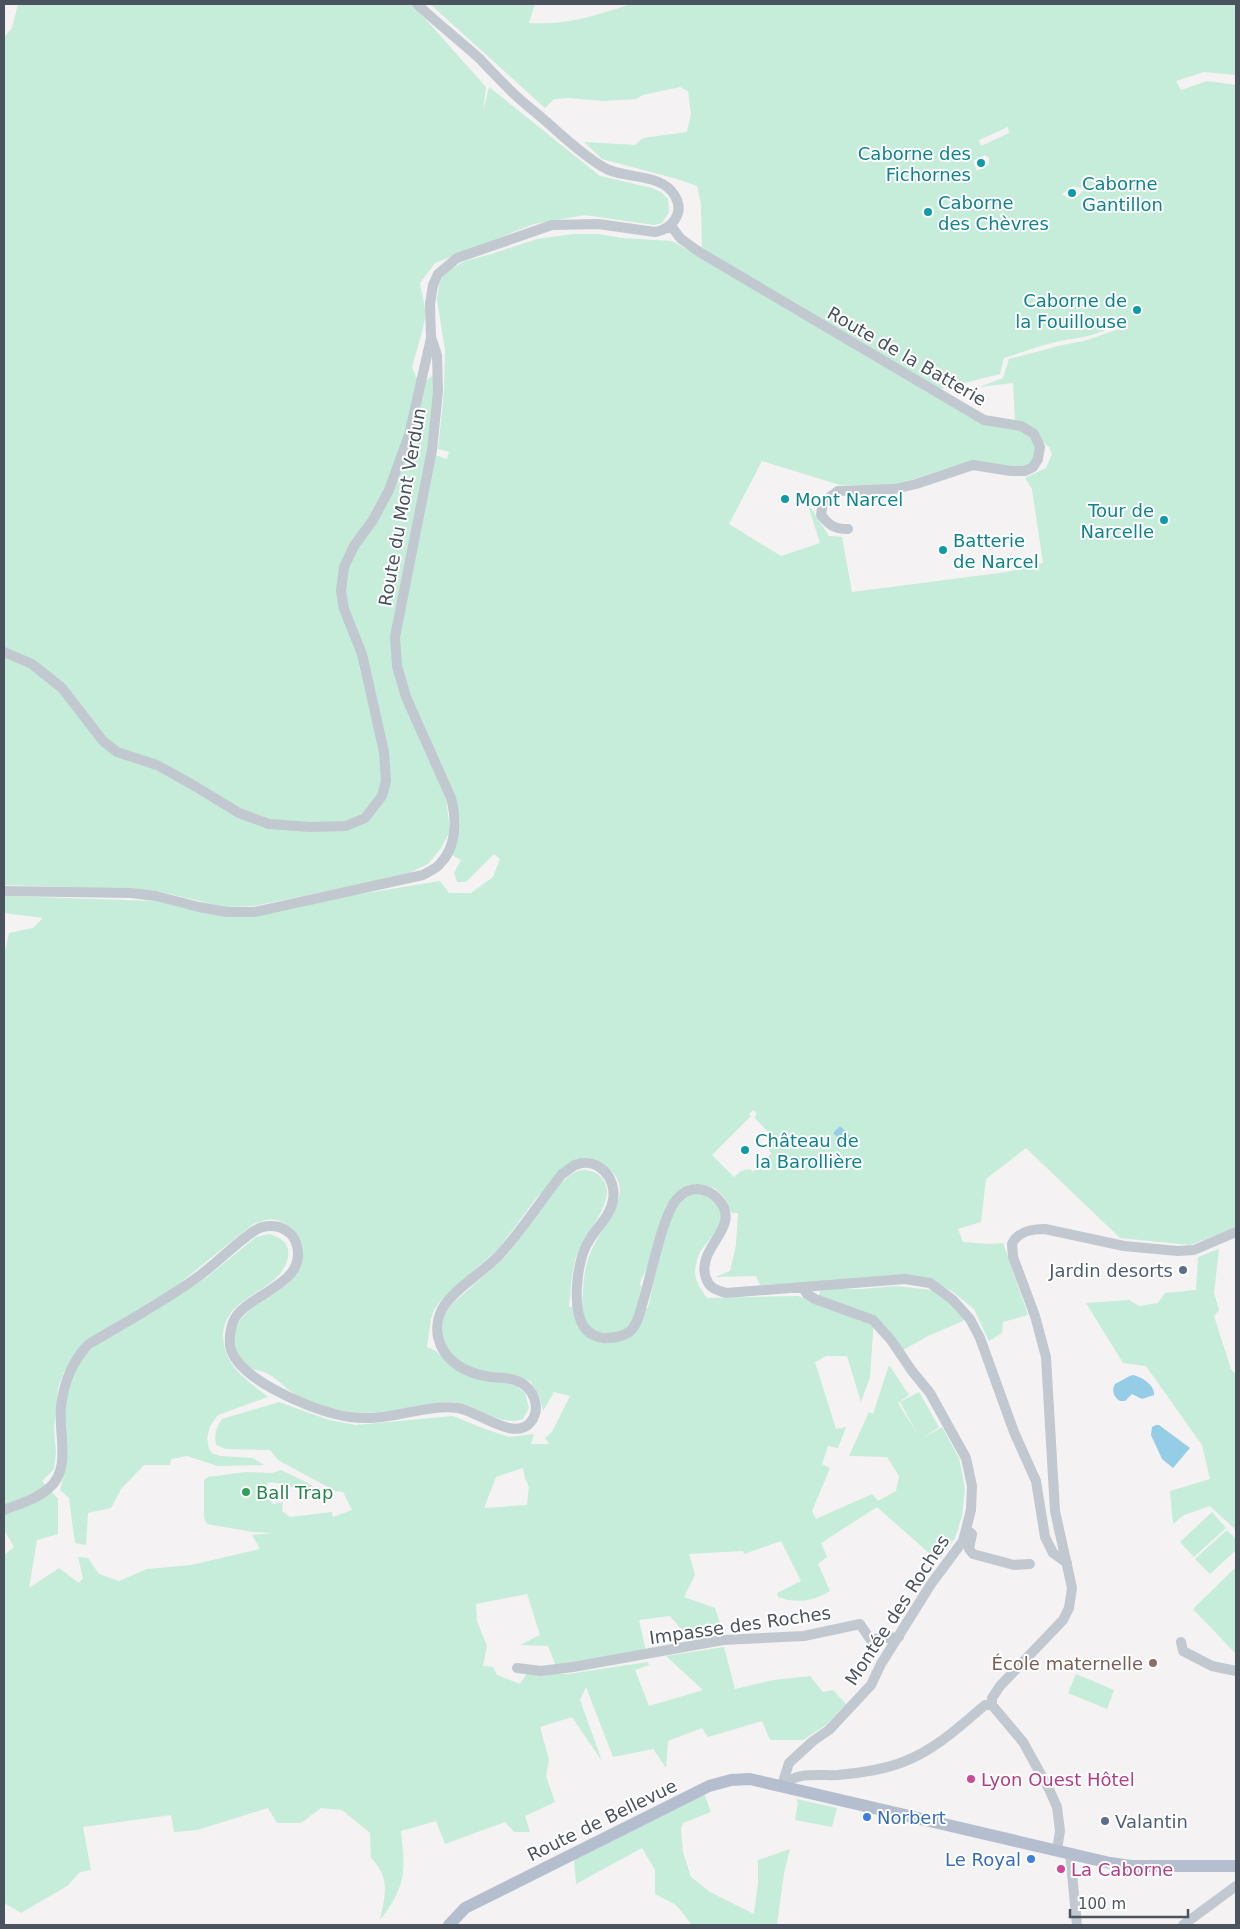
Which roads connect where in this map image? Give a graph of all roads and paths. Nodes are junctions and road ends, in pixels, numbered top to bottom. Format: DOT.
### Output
graph roads {
  1 [pos="417,4"];
  2 [pos="671,226"];
  3 [pos="431,337"];
  4 [pos="848,529"];
  5 [pos="4,652"];
  6 [pos="4,891"];
  7 [pos="1236,1232"];
  8 [pos="804,1288"];
  9 [pos="4,1510"];
  10 [pos="966,1530"];
  11 [pos="1066,1563"];
  12 [pos="1030,1564"];
  13 [pos="899,1637"];
  14 [pos="1181,1642"];
  15 [pos="518,1668"];
  16 [pos="1236,1671"];
  17 [pos="992,1705"];
  18 [pos="782,1785"];
  19 [pos="1063,1852"];
  20 [pos="1236,1866"];
  21 [pos="1236,1886"];
  22 [pos="449,1925"];
  23 [pos="1077,1925"];
  24 [pos="1183,1925"];
  1 -- 2 [label="street"];
  2 -- 3 [label="street, Route du Mont Verdun"];
  2 -- 4 [label="street, Route de la Batterie"];
  3 -- 5 [label="street"];
  3 -- 6 [label="street, Route du Mont Verdun"];
  7 -- 11 [label="street"];
  8 -- 9 [label="street"];
  8 -- 10 [label="street, Montée des Roches"];
  8 -- 11 [label="street"];
  10 -- 12 [label="street"];
  10 -- 13 [label="street, Montée des Roches"];
  11 -- 17 [label="street"];
  13 -- 15 [label="street, Impasse des Roches"];
  13 -- 18 [label="street, Montée des Roches"];
  14 -- 16 [label="street"];
  17 -- 18 [label="street"];
  17 -- 19 [label="street"];
  18 -- 19 [label="main road, Route de Bellevue"];
  18 -- 22 [label="main road, Route de Bellevue"];
  19 -- 20 [label="main road, Route de Bellevue"];
  19 -- 23 [label="street"];
  21 -- 24 [label="street"];
}
